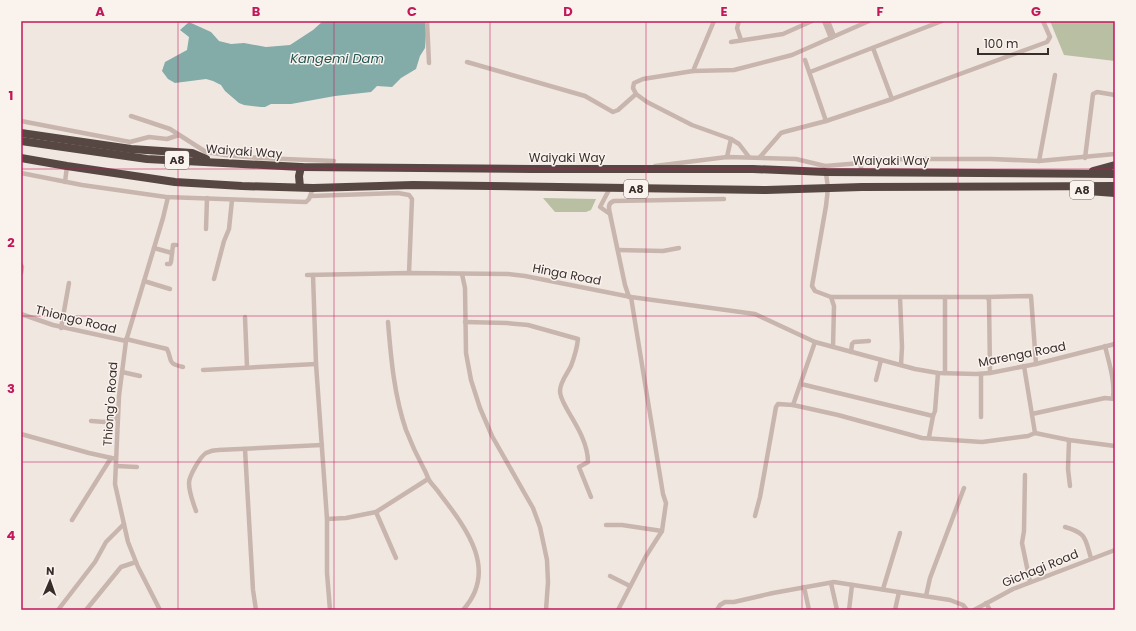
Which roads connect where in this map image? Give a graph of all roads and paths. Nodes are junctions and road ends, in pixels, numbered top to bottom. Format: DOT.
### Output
graph roads {
  1 [pos="427,21"];
  2 [pos="714,21"];
  3 [pos="739,21"];
  4 [pos="812,21"];
  5 [pos="824,21"];
  6 [pos="828,21"];
  7 [pos="869,21"];
  8 [pos="942,21"];
  9 [pos="1044,21"];
  10 [pos="833,37"];
  11 [pos="741,40"];
  12 [pos="731,42"];
  13 [pos="873,48"];
  14 [pos="806,60"];
  15 [pos="466,62"];
  16 [pos="429,63"];
  17 [pos="693,71"];
  18 [pos="810,72"];
  19 [pos="1055,75"];
  20 [pos="636,94"];
  21 [pos="1115,95"];
  22 [pos="892,99"];
  23 [pos="131,116"];
  24 [pos="21,121"];
  25 [pos="826,121"];
  26 [pos="21,133"];
  27 [pos="179,135"];
  28 [pos="731,139"];
  29 [pos="21,141"];
  30 [pos="1115,154"];
  31 [pos="727,157"];
  32 [pos="749,157"];
  33 [pos="21,158"];
  34 [pos="760,158"];
  35 [pos="1085,158"];
  36 [pos="210,161"];
  37 [pos="334,161"];
  38 [pos="1039,161"];
  39 [pos="861,163"];
  40 [pos="1115,165"];
  41 [pos="67,166"];
  42 [pos="301,167"];
  43 [pos="629,168"];
  44 [pos="826,169"];
  45 [pos="861,172"];
  46 [pos="21,173"];
  47 [pos="974,173"];
  48 [pos="1073,174"];
  49 [pos="1115,174"];
  50 [pos="65,182"];
  51 [pos="974,186"];
  52 [pos="1115,186"];
  53 [pos="300,187"];
  54 [pos="1049,187"];
  55 [pos="610,188"];
  56 [pos="828,188"];
  57 [pos="398,189"];
  58 [pos="312,192"];
  59 [pos="1115,193"];
  60 [pos="168,197"];
  61 [pos="207,198"];
  62 [pos="724,199"];
  63 [pos="232,200"];
  64 [pos="610,203"];
  65 [pos="610,214"];
  66 [pos="206,229"];
  67 [pos="176,245"];
  68 [pos="154,248"];
  69 [pos="679,248"];
  70 [pos="618,250"];
  71 [pos="172,253"];
  72 [pos="168,264"];
  73 [pos="21,265"];
  74 [pos="21,273"];
  75 [pos="409,273"];
  76 [pos="313,274"];
  77 [pos="462,274"];
  78 [pos="307,275"];
  79 [pos="214,279"];
  80 [pos="144,281"];
  81 [pos="69,282"];
  82 [pos="170,289"];
  83 [pos="630,297"];
  84 [pos="831,297"];
  85 [pos="900,297"];
  86 [pos="945,297"];
  87 [pos="986,297"];
  88 [pos="21,314"];
  89 [pos="245,317"];
  90 [pos="388,322"];
  91 [pos="465,322"];
  92 [pos="61,328"];
  93 [pos="126,340"];
  94 [pos="869,341"];
  95 [pos="815,342"];
  96 [pos="1115,344"];
  97 [pos="1105,346"];
  98 [pos="833,347"];
  99 [pos="851,352"];
  100 [pos="881,360"];
  101 [pos="316,364"];
  102 [pos="1036,364"];
  103 [pos="901,365"];
  104 [pos="1024,366"];
  105 [pos="247,367"];
  106 [pos="183,368"];
  107 [pos="203,370"];
  108 [pos="122,372"];
  109 [pos="938,373"];
  110 [pos="945,373"];
  111 [pos="990,373"];
  112 [pos="1113,373"];
  113 [pos="982,374"];
  114 [pos="140,376"];
  115 [pos="876,380"];
  116 [pos="800,384"];
  117 [pos="1114,398"];
  118 [pos="793,405"];
  119 [pos="1032,414"];
  120 [pos="933,416"];
  121 [pos="118,418"];
  122 [pos="981,418"];
  123 [pos="91,421"];
  124 [pos="1035,433"];
  125 [pos="21,434"];
  126 [pos="929,437"];
  127 [pos="1069,440"];
  128 [pos="322,446"];
  129 [pos="1115,446"];
  130 [pos="245,449"];
  131 [pos="114,458"];
  132 [pos="116,466"];
  133 [pos="136,467"];
  134 [pos="1025,475"];
  135 [pos="428,479"];
  136 [pos="1070,486"];
  137 [pos="964,488"];
  138 [pos="591,497"];
  139 [pos="196,511"];
  140 [pos="376,512"];
  141 [pos="755,516"];
  142 [pos="326,519"];
  143 [pos="72,520"];
  144 [pos="124,524"];
  145 [pos="606,525"];
  146 [pos="1064,527"];
  147 [pos="662,531"];
  148 [pos="900,533"];
  149 [pos="1115,550"];
  150 [pos="396,558"];
  151 [pos="1091,558"];
  152 [pos="136,562"];
  153 [pos="610,576"];
  154 [pos="1030,582"];
  155 [pos="831,583"];
  156 [pos="852,585"];
  157 [pos="630,586"];
  158 [pos="804,587"];
  159 [pos="883,589"];
  160 [pos="899,592"];
  161 [pos="926,596"];
  162 [pos="986,603"];
  163 [pos="58,610"];
  164 [pos="86,610"];
  165 [pos="160,610"];
  166 [pos="256,610"];
  167 [pos="330,610"];
  168 [pos="463,610"];
  169 [pos="546,610"];
  170 [pos="618,610"];
  171 [pos="717,610"];
  172 [pos="809,610"];
  173 [pos="836,610"];
  174 [pos="849,610"];
  175 [pos="895,610"];
  176 [pos="967,610"];
  177 [pos="974,610"];
  178 [pos="990,610"];
  1 -- 16 [label="street"];
  2 -- 17 [label="street"];
  3 -- 11 [label="street"];
  4 -- 11 [label="street"];
  5 -- 10 [label="street"];
  6 -- 10 [label="street"];
  7 -- 10 [label="street"];
  8 -- 13 [label="street"];
  9 -- 22 [label="street"];
  10 -- 17 [label="street"];
  11 -- 12 [label="street"];
  13 -- 18 [label="street"];
  13 -- 22 [label="street"];
  14 -- 18 [label="street"];
  15 -- 20 [label="street"];
  17 -- 20 [label="street"];
  18 -- 25 [label="street"];
  19 -- 38 [label="street"];
  20 -- 28 [label="street"];
  21 -- 35 [label="street"];
  22 -- 25 [label="street"];
  23 -- 27 [label="street"];
  24 -- 27 [label="street"];
  25 -- 34 [label="street"];
  26 -- 36 [label="highway"];
  27 -- 37 [label="street"];
  28 -- 31 [label="street"];
  28 -- 32 [label="street"];
  29 -- 36 [label="highway, Waiyaki Way / A8"];
  30 -- 35 [label="street"];
  31 -- 32 [label="street"];
  31 -- 43 [label="street"];
  32 -- 34 [label="street"];
  33 -- 41 [label="highway, A8"];
  34 -- 44 [label="street"];
  35 -- 38 [label="street"];
  36 -- 42 [label="highway, Waiyaki Way / A8"];
  38 -- 39 [label="street"];
  39 -- 44 [label="street"];
  39 -- 45 [label="street"];
  40 -- 48 [label="highway"];
  41 -- 50 [label="street"];
  41 -- 53 [label="highway, A8"];
  42 -- 43 [label="highway, Waiyaki Way / A8"];
  42 -- 53 [label="highway"];
  43 -- 44 [label="highway, Waiyaki Way / A8"];
  44 -- 45 [label="highway, Waiyaki Way / A8"];
  44 -- 56 [label="street"];
  45 -- 47 [label="highway, Waiyaki Way / A8"];
  46 -- 50 [label="street"];
  47 -- 48 [label="highway, Waiyaki Way / A8"];
  47 -- 51 [label="highway"];
  48 -- 49 [label="highway, Waiyaki Way / A8"];
  50 -- 60 [label="street"];
  51 -- 54 [label="highway, A8"];
  51 -- 56 [label="highway, A8"];
  52 -- 54 [label="highway, A8"];
  53 -- 58 [label="highway, A8"];
  54 -- 59 [label="highway, A8"];
  55 -- 56 [label="highway, A8"];
  55 -- 57 [label="highway, A8"];
  55 -- 64 [label="street"];
  55 -- 65 [label="street"];
  56 -- 84 [label="street"];
  57 -- 58 [label="highway, A8"];
  57 -- 75 [label="street"];
  58 -- 63 [label="street"];
  60 -- 61 [label="street"];
  60 -- 68 [label="street, Thiong'o Road"];
  61 -- 63 [label="street"];
  61 -- 66 [label="street"];
  62 -- 64 [label="street"];
  63 -- 79 [label="street"];
  64 -- 65 [label="street"];
  65 -- 70 [label="street"];
  67 -- 71 [label="street"];
  68 -- 71 [label="street"];
  68 -- 80 [label="street, Thiong'o Road"];
  69 -- 70 [label="street"];
  70 -- 83 [label="street"];
  71 -- 72 [label="street"];
  73 -- 74 [label="street"];
  75 -- 76 [label="street, Hinga Road"];
  75 -- 77 [label="street, Hinga Road"];
  76 -- 78 [label="street, Hinga Road"];
  76 -- 101 [label="street"];
  77 -- 83 [label="street, Hinga Road"];
  77 -- 91 [label="street"];
  80 -- 82 [label="street"];
  80 -- 93 [label="street, Thiong'o Road"];
  81 -- 92 [label="street"];
  83 -- 95 [label="street, Hinga Road"];
  83 -- 147 [label="street"];
  84 -- 85 [label="street"];
  84 -- 98 [label="street"];
  85 -- 86 [label="street"];
  85 -- 103 [label="street"];
  86 -- 87 [label="street"];
  86 -- 110 [label="street"];
  87 -- 102 [label="street"];
  87 -- 111 [label="street"];
  88 -- 92 [label="street, Thiongo Road"];
  89 -- 105 [label="street"];
  90 -- 135 [label="street"];
  91 -- 138 [label="street"];
  91 -- 169 [label="street"];
  92 -- 93 [label="street, Thiongo Road"];
  93 -- 106 [label="street, Thiongo Road"];
  93 -- 108 [label="street, Thiong'o Road"];
  94 -- 99 [label="street"];
  95 -- 98 [label="street, Marenga Road"];
  95 -- 116 [label="street"];
  96 -- 97 [label="street, Marenga Road"];
  97 -- 102 [label="street, Marenga Road"];
  97 -- 112 [label="street"];
  98 -- 99 [label="street, Marenga Road"];
  99 -- 100 [label="street, Marenga Road"];
  100 -- 103 [label="street, Marenga Road"];
  100 -- 115 [label="street"];
  101 -- 105 [label="street"];
  101 -- 128 [label="street"];
  102 -- 104 [label="street, Marenga Road"];
  103 -- 109 [label="street, Marenga Road"];
  104 -- 111 [label="street, Marenga Road"];
  104 -- 119 [label="street"];
  105 -- 107 [label="street"];
  108 -- 114 [label="street"];
  108 -- 121 [label="street, Thiong'o Road"];
  109 -- 110 [label="street, Marenga Road"];
  109 -- 120 [label="street"];
  110 -- 113 [label="street, Marenga Road"];
  111 -- 113 [label="street, Marenga Road"];
  112 -- 117 [label="street"];
  113 -- 122 [label="street"];
  116 -- 118 [label="street"];
  116 -- 120 [label="street"];
  117 -- 119 [label="street"];
  118 -- 126 [label="street"];
  118 -- 141 [label="street"];
  119 -- 124 [label="street"];
  120 -- 126 [label="street"];
  121 -- 123 [label="street"];
  121 -- 131 [label="street, Thiong'o Road"];
  124 -- 126 [label="street"];
  124 -- 127 [label="street"];
  125 -- 131 [label="street"];
  127 -- 129 [label="street"];
  127 -- 136 [label="street"];
  128 -- 130 [label="street"];
  128 -- 142 [label="street"];
  130 -- 139 [label="street"];
  130 -- 166 [label="street"];
  131 -- 132 [label="street, Thiong'o Road"];
  131 -- 143 [label="street"];
  132 -- 133 [label="street"];
  132 -- 144 [label="street, Thiong'o Road"];
  134 -- 154 [label="street"];
  135 -- 140 [label="street"];
  135 -- 168 [label="street"];
  137 -- 161 [label="street"];
  140 -- 142 [label="street"];
  140 -- 150 [label="street"];
  142 -- 167 [label="street"];
  144 -- 152 [label="street, Thiong'o Road"];
  144 -- 163 [label="street"];
  145 -- 147 [label="street"];
  146 -- 151 [label="street"];
  147 -- 157 [label="street"];
  148 -- 159 [label="street"];
  149 -- 151 [label="street, Gichagi Road"];
  151 -- 154 [label="street, Gichagi Road"];
  152 -- 164 [label="street"];
  152 -- 165 [label="street, Thiong'o Road"];
  153 -- 157 [label="street"];
  154 -- 162 [label="street, Gichagi Road"];
  155 -- 156 [label="street"];
  155 -- 158 [label="street"];
  155 -- 173 [label="street"];
  156 -- 159 [label="street"];
  156 -- 174 [label="street"];
  157 -- 170 [label="street"];
  158 -- 171 [label="street"];
  158 -- 172 [label="street"];
  159 -- 160 [label="street"];
  160 -- 161 [label="street"];
  160 -- 175 [label="street"];
  161 -- 176 [label="street"];
  162 -- 177 [label="street, Gichagi Road"];
  162 -- 178 [label="street"];
}
